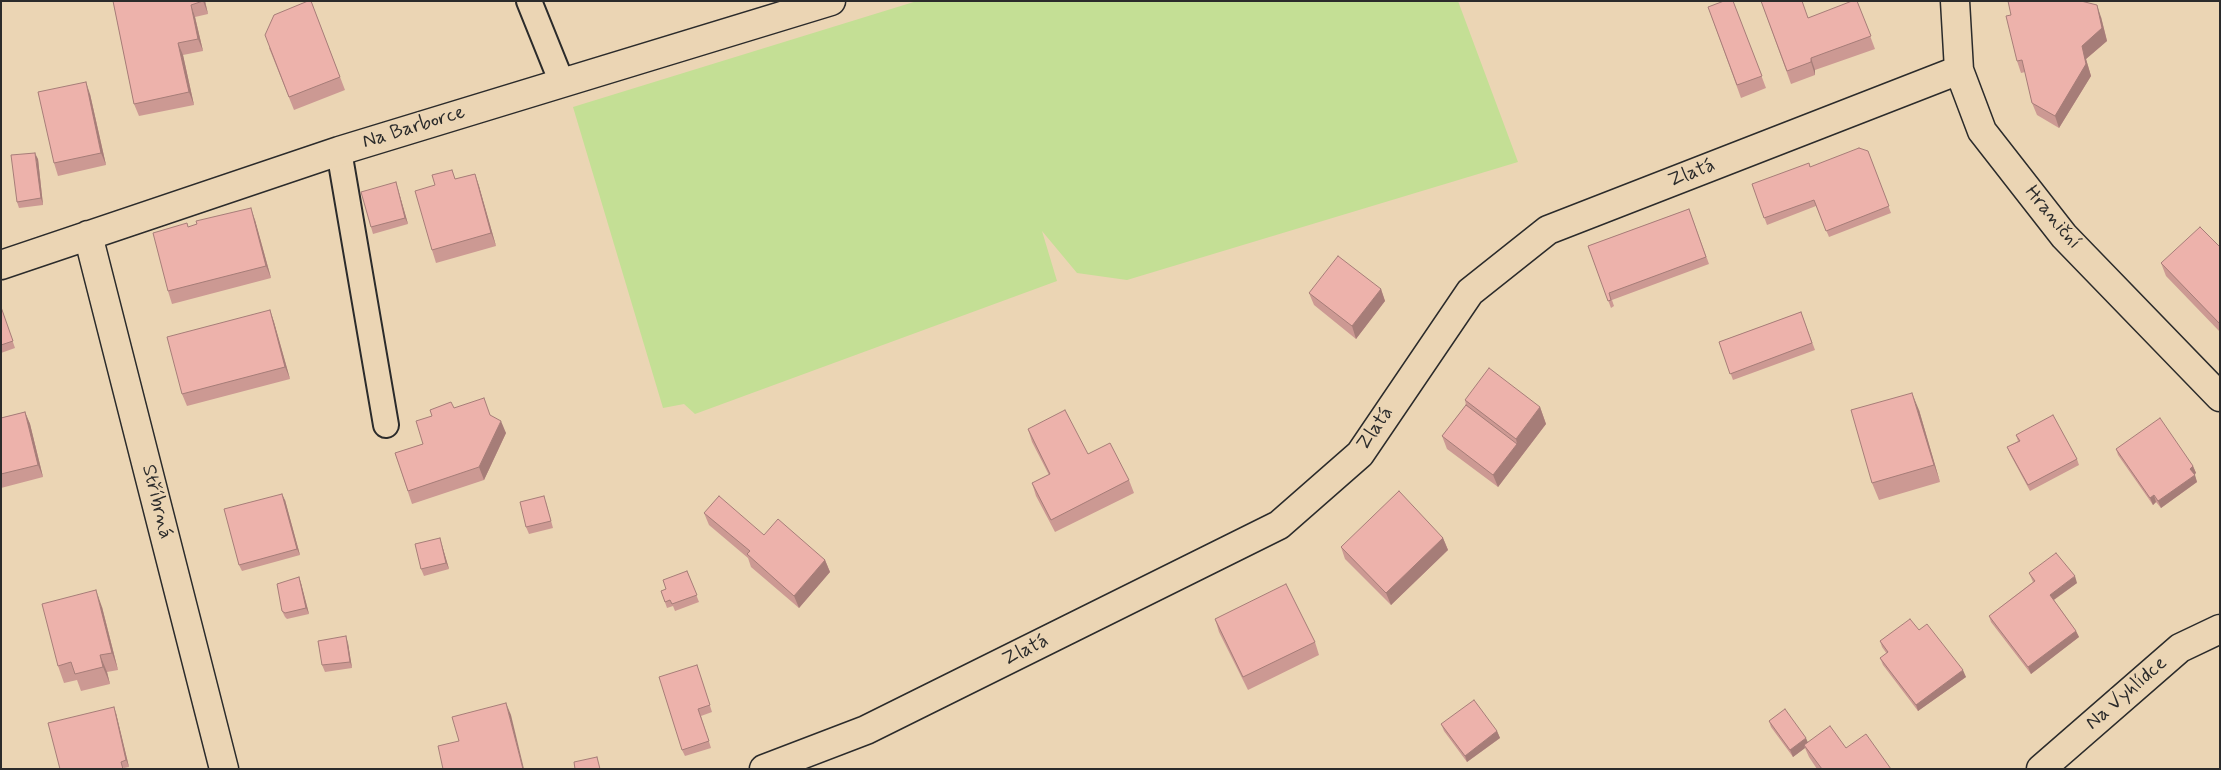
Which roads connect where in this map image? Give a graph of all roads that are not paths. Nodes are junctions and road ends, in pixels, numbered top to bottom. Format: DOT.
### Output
graph roads {
  1 [pos="529,1"];
  2 [pos="831,1"];
  3 [pos="1954,1"];
  4 [pos="1960,70"];
  5 [pos="562,82"];
  6 [pos="339,151"];
  7 [pos="88,235"];
  8 [pos="1,265"];
  9 [pos="2220,397"];
  10 [pos="386,425"];
  11 [pos="2220,629"];
  12 [pos="224,769"];
  13 [pos="764,769"];
  14 [pos="2041,769"];
  1 -- 5 [label="lane"];
  2 -- 5 [label="street, Na Barborce"];
  3 -- 4 [label="street, Hraniční"];
  4 -- 9 [label="street, Hraniční"];
  4 -- 13 [label="street, Zlatá"];
  5 -- 6 [label="street, Na Barborce"];
  6 -- 7 [label="street, Na Barborce"];
  6 -- 10 [label="lane"];
  7 -- 8 [label="street, Na Barborce"];
  7 -- 12 [label="street, Stříbrná"];
  11 -- 14 [label="street, Na Vyhlídce"];
}
